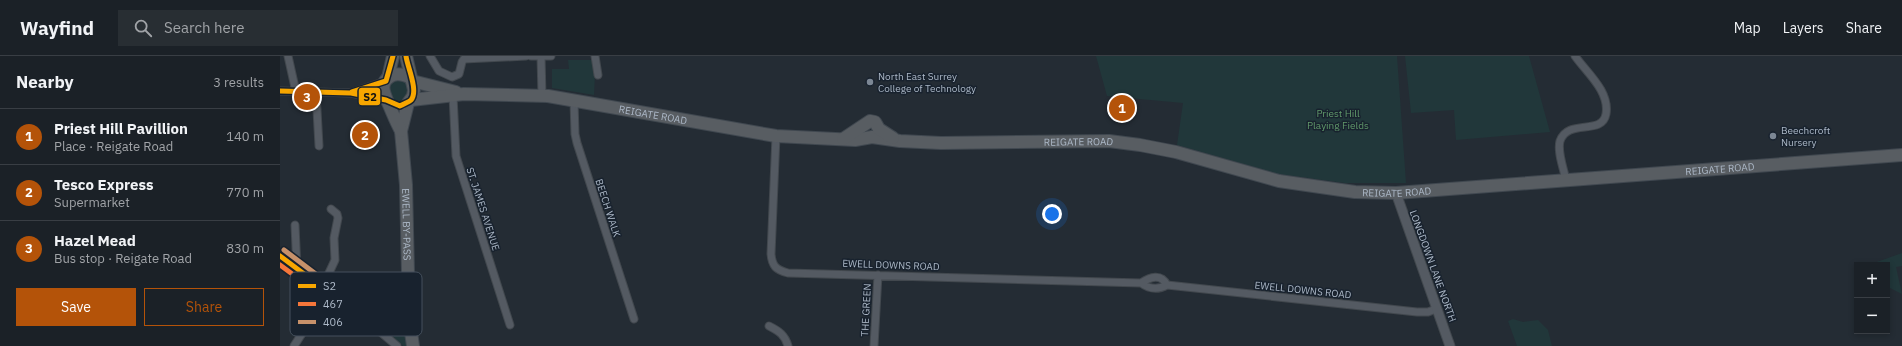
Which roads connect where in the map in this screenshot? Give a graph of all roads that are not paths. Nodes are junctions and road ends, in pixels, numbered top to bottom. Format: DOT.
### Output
graph roads {
  1 [pos="288,56"];
  2 [pos="393,56"];
  3 [pos="406,56"];
  4 [pos="430,56"];
  5 [pos="526,56"];
  6 [pos="531,56"];
  7 [pos="541,56"];
  8 [pos="551,56"];
  9 [pos="595,56"];
  10 [pos="1575,56"];
  11 [pos="598,75"];
  12 [pos="387,80"];
  13 [pos="412,80"];
  14 [pos="280,91"];
  15 [pos="296,92"];
  16 [pos="316,92"];
  17 [pos="351,93"];
  18 [pos="459,95"];
  19 [pos="542,96"];
  20 [pos="387,101"];
  21 [pos="409,101"];
  22 [pos="574,101"];
  23 [pos="401,131"];
  24 [pos="873,134"];
  25 [pos="776,136"];
  26 [pos="842,139"];
  27 [pos="319,146"];
  28 [pos="1902,156"];
  29 [pos="1566,180"];
  30 [pos="1396,193"];
  31 [pos="331,209"];
  32 [pos="296,225"];
  33 [pos="280,256"];
  34 [pos="297,270"];
  35 [pos="300,272"];
  36 [pos="331,272"];
  37 [pos="408,272"];
  38 [pos="878,275"];
  39 [pos="1141,283"];
  40 [pos="1167,285"];
  41 [pos="1436,309"];
  42 [pos="634,319"];
  43 [pos="510,325"];
  44 [pos="769,326"];
  45 [pos="300,336"];
  46 [pos="385,336"];
  47 [pos="412,336"];
  48 [pos="294,346"];
  49 [pos="396,346"];
  50 [pos="413,346"];
  51 [pos="788,346"];
  52 [pos="874,346"];
  53 [pos="1450,346"];
  1 -- 15 [label="street"];
  2 -- 12 [label="highway, EWELL BY-PASS"];
  3 -- 13 [label="highway, EWELL BY-PASS"];
  4 -- 5 [label="street"];
  6 -- 7 [label="street"];
  7 -- 8 [label="street"];
  7 -- 19 [label="street"];
  9 -- 11 [label="street"];
  10 -- 29 [label="street"];
  12 -- 13 [label="highway"];
  12 -- 17 [label="street"];
  12 -- 20 [label="highway, EWELL BY-PASS"];
  13 -- 18 [label="highway, REIGATE ROAD"];
  13 -- 21 [label="highway, EWELL BY-PASS"];
  14 -- 15 [label="street"];
  15 -- 16 [label="street"];
  16 -- 17 [label="street"];
  16 -- 27 [label="street"];
  17 -- 20 [label="street"];
  18 -- 19 [label="highway, REIGATE ROAD"];
  18 -- 21 [label="highway, REIGATE ROAD"];
  18 -- 43 [label="street, ST. JAMES AVENUE"];
  19 -- 22 [label="highway, REIGATE ROAD"];
  20 -- 21 [label="highway"];
  20 -- 23 [label="highway, EWELL BY-PASS"];
  21 -- 23 [label="highway, EWELL BY-PASS"];
  22 -- 25 [label="highway, REIGATE ROAD"];
  22 -- 42 [label="street, BEECH WALK"];
  23 -- 37 [label="highway, EWELL BY-PASS"];
  24 -- 26 [label="highway, REIGATE ROAD"];
  24 -- 26 [label="highway, REIGATE ROAD"];
  24 -- 30 [label="highway, REIGATE ROAD"];
  25 -- 26 [label="highway, REIGATE ROAD"];
  25 -- 38 [label="street, EWELL DOWNS ROAD"];
  28 -- 29 [label="highway, REIGATE ROAD"];
  29 -- 30 [label="highway, REIGATE ROAD"];
  30 -- 41 [label="street, LONGDOWN LANE NORTH"];
  31 -- 36 [label="street"];
  32 -- 34 [label="street"];
  33 -- 34 [label="street"];
  34 -- 35 [label="street"];
  38 -- 39 [label="street, EWELL DOWNS ROAD"];
  38 -- 52 [label="street, THE GREEN"];
  39 -- 40 [label="street, EWELL DOWNS ROAD"];
  39 -- 40 [label="street, EWELL DOWNS ROAD"];
  40 -- 41 [label="street, EWELL DOWNS ROAD"];
  41 -- 53 [label="street, LONGDOWN LANE NORTH"];
  44 -- 51 [label="street"];
  45 -- 48 [label="street"];
  46 -- 49 [label="street"];
  47 -- 50 [label="highway, EWELL BY-PASS"];
}
